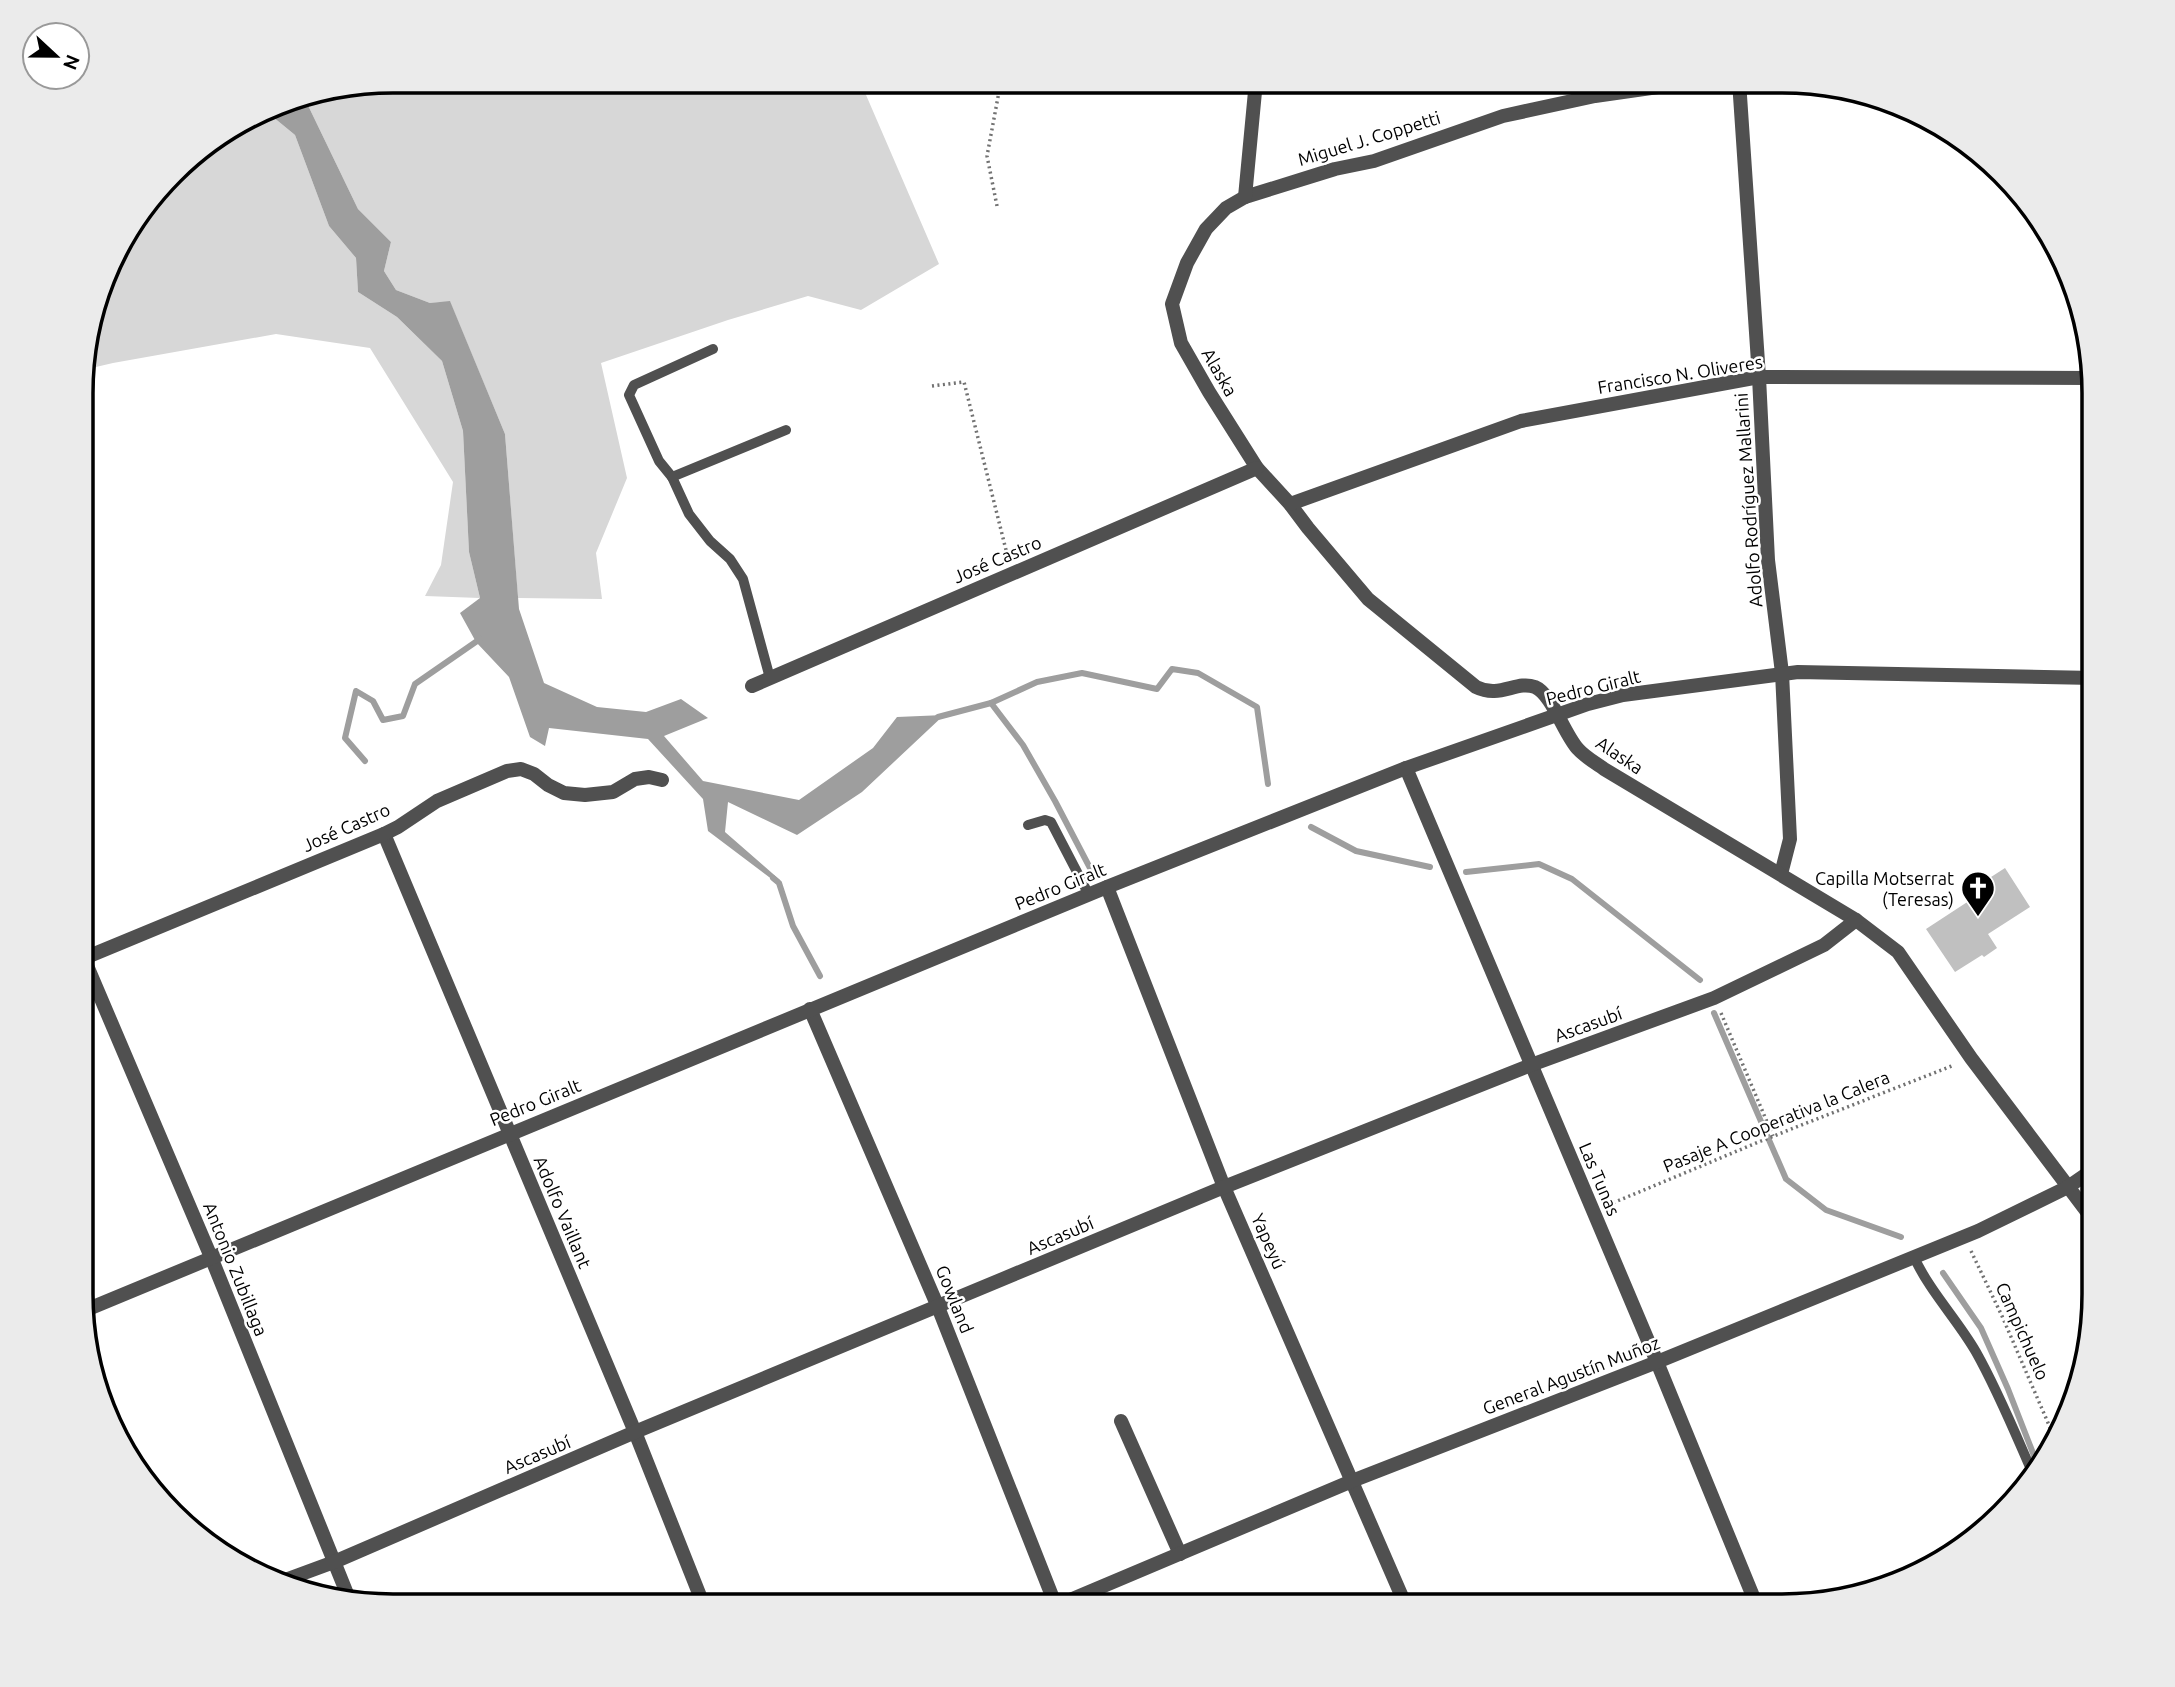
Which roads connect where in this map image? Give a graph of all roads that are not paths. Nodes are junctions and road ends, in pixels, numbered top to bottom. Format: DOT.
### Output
graph roads {
  1 [pos="1255,93"];
  2 [pos="1616,93"];
  3 [pos="1740,93"];
  4 [pos="1245,197"];
  5 [pos="1187,263"];
  6 [pos="713,349"];
  7 [pos="1759,377"];
  8 [pos="2082,378"];
  9 [pos="786,430"];
  10 [pos="1257,468"];
  11 [pos="672,477"];
  12 [pos="1290,504"];
  13 [pos="1782,673"];
  14 [pos="770,678"];
  15 [pos="2082,678"];
  16 [pos="752,685"];
  17 [pos="1556,715"];
  18 [pos="1406,768"];
  19 [pos="662,780"];
  20 [pos="1028,825"];
  21 [pos="384,834"];
  22 [pos="1781,874"];
  23 [pos="1107,887"];
  24 [pos="1089,895"];
  25 [pos="1856,920"];
  26 [pos="93,953"];
  27 [pos="93,983"];
  28 [pos="810,1009"];
  29 [pos="1531,1065"];
  30 [pos="508,1134"];
  31 [pos="2082,1177"];
  32 [pos="1224,1187"];
  33 [pos="2068,1187"];
  34 [pos="2082,1205"];
  35 [pos="211,1257"];
  36 [pos="1914,1257"];
  37 [pos="93,1307"];
  38 [pos="938,1307"];
  39 [pos="1657,1362"];
  40 [pos="1121,1421"];
  41 [pos="635,1432"];
  42 [pos="2029,1465"];
  43 [pos="1352,1481"];
  44 [pos="1180,1554"];
  45 [pos="334,1562"];
  46 [pos="293,1577"];
  47 [pos="346,1590"];
  48 [pos="699,1594"];
  49 [pos="1051,1594"];
  50 [pos="1085,1594"];
  51 [pos="1401,1594"];
  52 [pos="1752,1594"];
  1 -- 4 [label="street"];
  2 -- 4 [label="street, Miguel J. Coppetti"];
  3 -- 7 [label="street, Adolfo Rodríguez Mallarini"];
  4 -- 5 [label="street, Miguel J. Coppetti"];
  5 -- 10 [label="street, Alaska"];
  6 -- 11 [label="lane"];
  7 -- 8 [label="street, Francisco N. Oliveres"];
  7 -- 12 [label="street, Francisco N. Oliveres"];
  7 -- 13 [label="street, Adolfo Rodríguez Mallarini"];
  9 -- 11 [label="lane"];
  10 -- 12 [label="street, Alaska"];
  10 -- 14 [label="street, José Castro"];
  11 -- 14 [label="lane"];
  12 -- 17 [label="street, Alaska"];
  13 -- 15 [label="street, Pedro Giralt"];
  13 -- 17 [label="street, Pedro Giralt"];
  13 -- 22 [label="street, Adolfo Rodríguez Mallarini"];
  14 -- 16 [label="street, José Castro"];
  17 -- 18 [label="street, Pedro Giralt"];
  17 -- 22 [label="street, Alaska"];
  18 -- 23 [label="street, Pedro Giralt"];
  18 -- 29 [label="street, Las Tunas"];
  19 -- 21 [label="street, José Castro"];
  20 -- 24 [label="lane"];
  21 -- 26 [label="street, José Castro"];
  21 -- 30 [label="street, Adolfo Vaillant"];
  22 -- 25 [label="street, Alaska"];
  23 -- 24 [label="street, Pedro Giralt"];
  23 -- 32 [label="street, Yapeyú"];
  24 -- 28 [label="street, Pedro Giralt"];
  25 -- 29 [label="street, Ascasubí"];
  25 -- 33 [label="street, Alaska"];
  27 -- 35 [label="street, Antonio Zubillaga"];
  28 -- 30 [label="street, Pedro Giralt"];
  28 -- 38 [label="street, Gowland"];
  29 -- 32 [label="street, Ascasubí"];
  29 -- 39 [label="street, Las Tunas"];
  30 -- 35 [label="street, Pedro Giralt"];
  30 -- 41 [label="street, Adolfo Vaillant"];
  31 -- 33 [label="street, General Agustín Muñoz"];
  32 -- 38 [label="street, Ascasubí"];
  32 -- 43 [label="street, Yapeyú"];
  33 -- 34 [label="street, Alaska"];
  33 -- 36 [label="street, General Agustín Muñoz"];
  35 -- 37 [label="street, Pedro Giralt"];
  35 -- 45 [label="street, Antonio Zubillaga"];
  36 -- 39 [label="street, General Agustín Muñoz"];
  36 -- 42 [label="lane"];
  38 -- 41 [label="street, Ascasubí"];
  38 -- 49 [label="street, Gowland"];
  39 -- 43 [label="street, General Agustín Muñoz"];
  39 -- 52 [label="street, Las Tunas"];
  40 -- 44 [label="street"];
  41 -- 45 [label="street, Ascasubí"];
  41 -- 48 [label="street, Adolfo Vaillant"];
  43 -- 44 [label="street, General Agustín Muñoz"];
  43 -- 51 [label="street, Yapeyú"];
  44 -- 50 [label="street, General Agustín Muñoz"];
  45 -- 46 [label="street, Ascasubí"];
  45 -- 47 [label="street, Antonio Zubillaga"];
}
